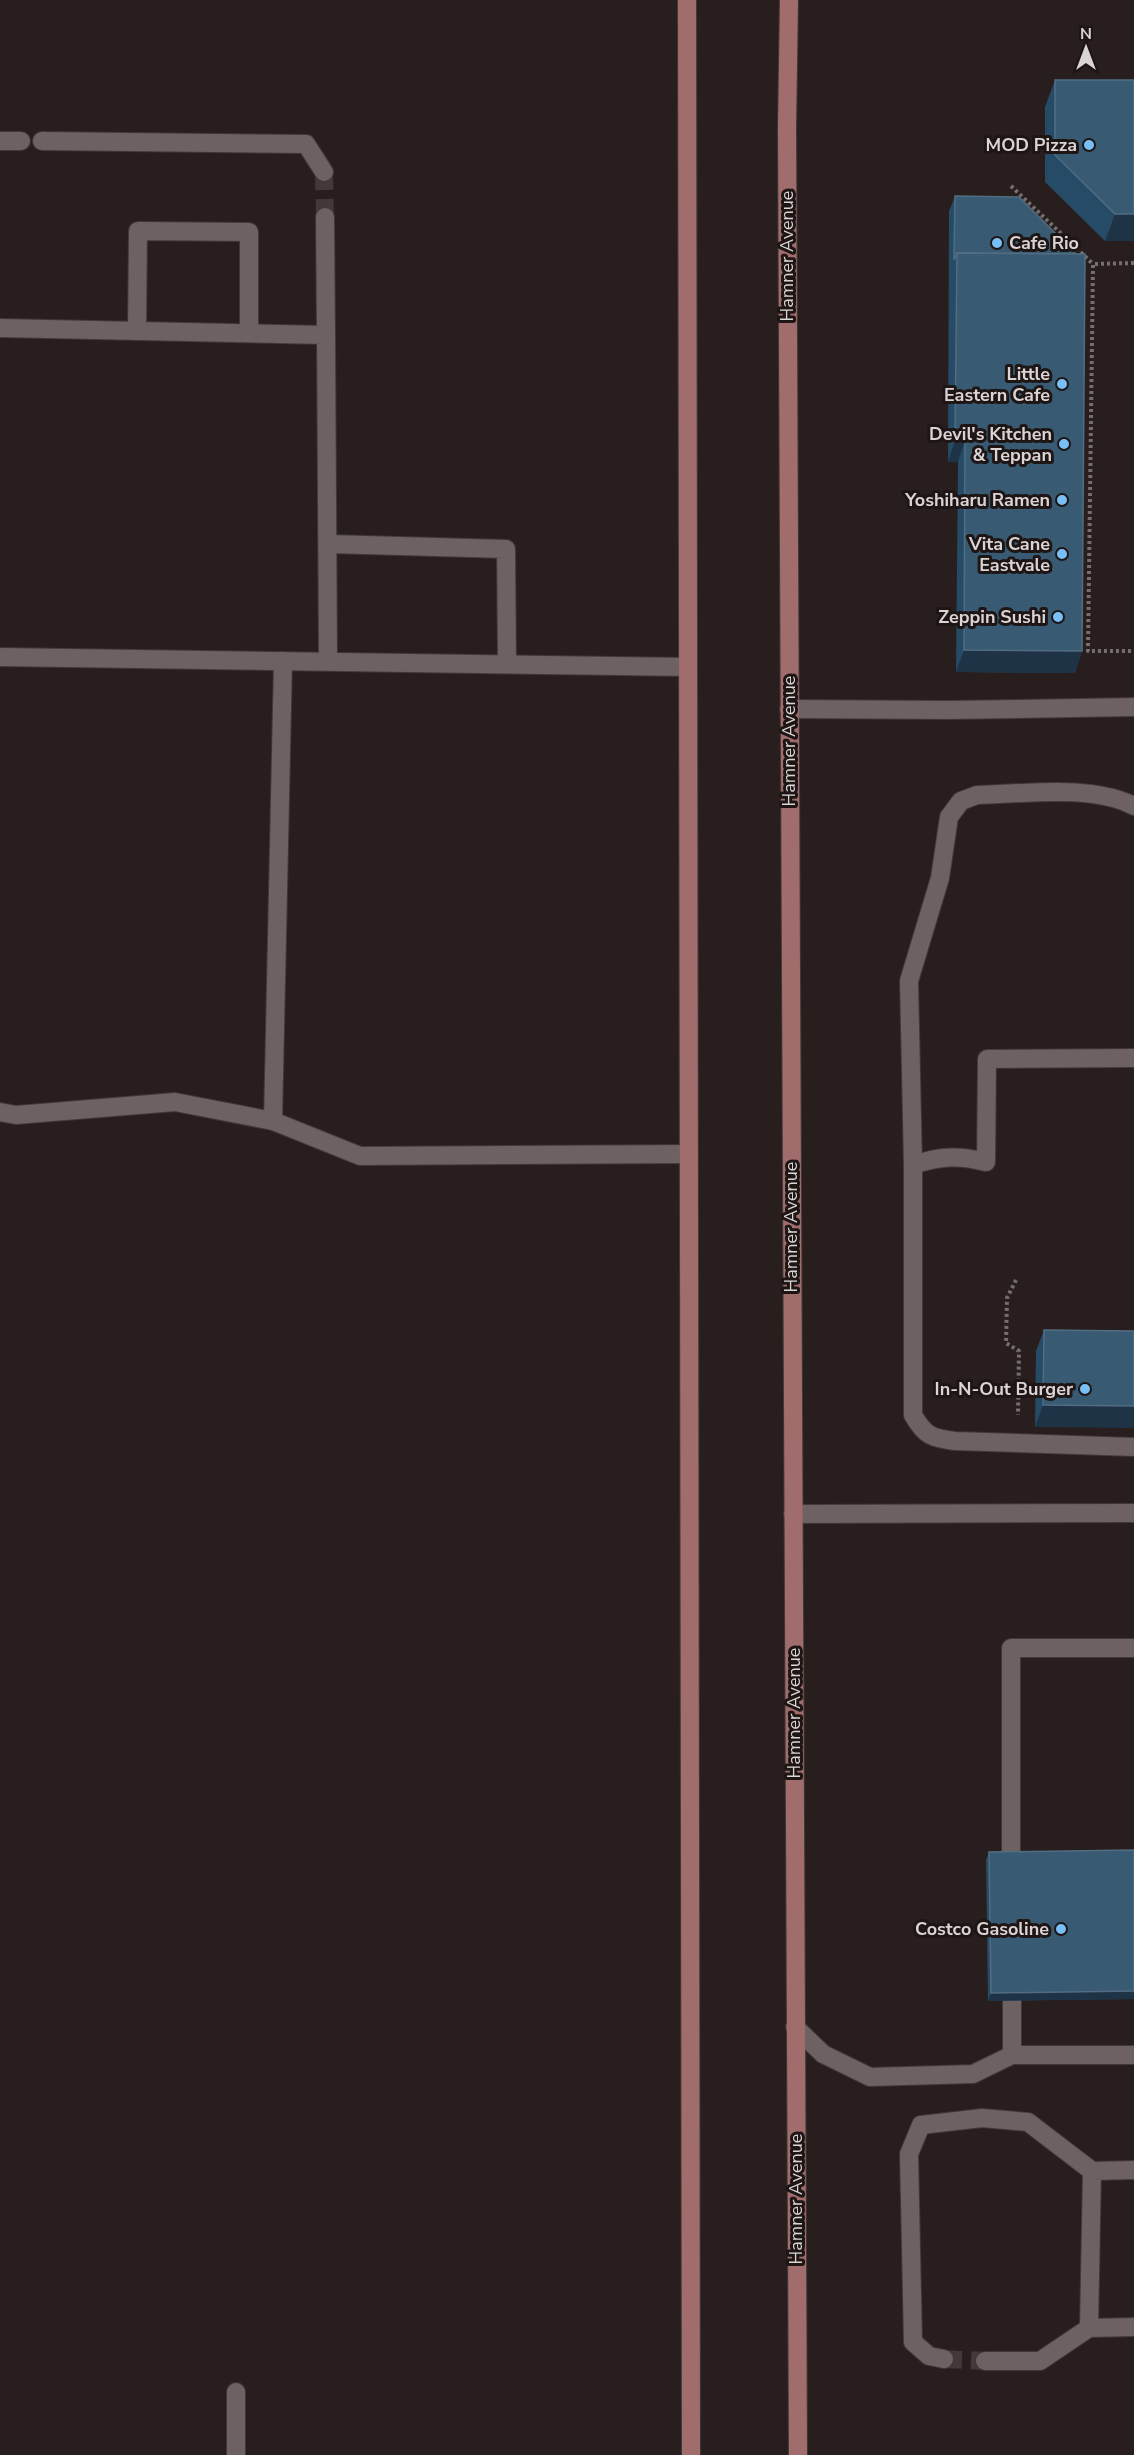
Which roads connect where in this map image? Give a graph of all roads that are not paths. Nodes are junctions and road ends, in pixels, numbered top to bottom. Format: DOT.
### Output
graph roads {
  1 [pos="687,0"];
  2 [pos="789,0"];
  3 [pos="0,141"];
  4 [pos="21,141"];
  5 [pos="42,141"];
  6 [pos="324,172"];
  7 [pos="326,217"];
  8 [pos="0,328"];
  9 [pos="137,331"];
  10 [pos="249,333"];
  11 [pos="326,335"];
  12 [pos="329,544"];
  13 [pos="0,657"];
  14 [pos="283,661"];
  15 [pos="328,661"];
  16 [pos="507,664"];
  17 [pos="688,667"];
  18 [pos="1134,707"];
  19 [pos="789,709"];
  20 [pos="1134,806"];
  21 [pos="1134,1058"];
  22 [pos="0,1112"];
  23 [pos="273,1121"];
  24 [pos="689,1154"];
  25 [pos="913,1165"];
  26 [pos="1134,1447"];
  27 [pos="1134,1513"];
  28 [pos="793,1514"];
  29 [pos="1134,1648"];
  30 [pos="1011,1887"];
  31 [pos="1011,1959"];
  32 [pos="795,2027"];
  33 [pos="1012,2055"];
  34 [pos="1134,2055"];
  35 [pos="1092,2170"];
  36 [pos="1134,2170"];
  37 [pos="1134,2327"];
  38 [pos="1089,2328"];
  39 [pos="944,2359"];
  40 [pos="985,2361"];
  41 [pos="236,2392"];
  42 [pos="236,2455"];
  43 [pos="691,2455"];
  44 [pos="798,2455"];
  1 -- 17 [label="main road"];
  2 -- 19 [label="main road, Hamner Avenue"];
  3 -- 4 [label="street"];
  5 -- 6 [label="street"];
  7 -- 11 [label="street"];
  8 -- 9 [label="street"];
  9 -- 10 [label="street"];
  9 -- 10 [label="street"];
  10 -- 11 [label="street"];
  11 -- 12 [label="street"];
  12 -- 15 [label="street"];
  12 -- 16 [label="street"];
  13 -- 14 [label="street"];
  14 -- 15 [label="street"];
  14 -- 23 [label="street"];
  15 -- 16 [label="street"];
  16 -- 17 [label="street"];
  17 -- 24 [label="main road"];
  18 -- 19 [label="street"];
  19 -- 28 [label="main road, Hamner Avenue"];
  20 -- 25 [label="street"];
  21 -- 25 [label="street"];
  22 -- 23 [label="street"];
  23 -- 24 [label="street"];
  24 -- 43 [label="main road"];
  25 -- 26 [label="street"];
  27 -- 28 [label="street"];
  28 -- 32 [label="main road, Hamner Avenue"];
  29 -- 30 [label="street"];
  31 -- 33 [label="street"];
  32 -- 33 [label="street"];
  32 -- 44 [label="main road, Hamner Avenue"];
  33 -- 34 [label="street"];
  35 -- 36 [label="street"];
  35 -- 38 [label="street"];
  35 -- 39 [label="street"];
  37 -- 38 [label="street"];
  38 -- 40 [label="street"];
  41 -- 42 [label="street"];
}
